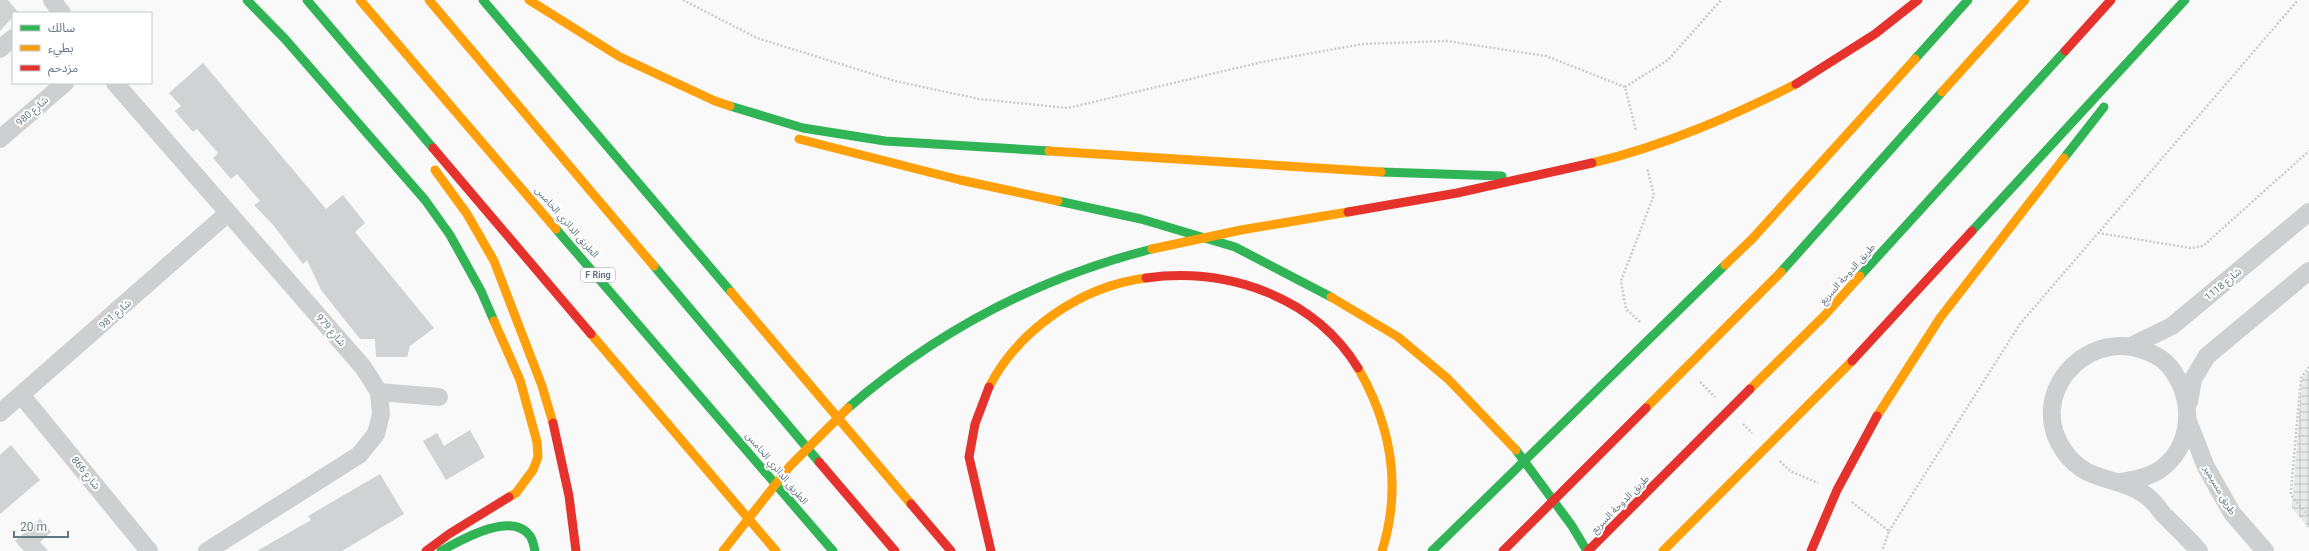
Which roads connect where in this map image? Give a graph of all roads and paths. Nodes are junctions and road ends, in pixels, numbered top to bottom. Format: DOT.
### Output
graph roads {
  1 [pos="247,0"];
  2 [pos="307,0"];
  3 [pos="360,0"];
  4 [pos="429,0"];
  5 [pos="483,0"];
  6 [pos="529,0"];
  7 [pos="1722,0"];
  8 [pos="1918,0"];
  9 [pos="1968,0"];
  10 [pos="2025,0"];
  11 [pos="2111,0"];
  12 [pos="2185,0"];
  13 [pos="2188,0"];
  14 [pos="2298,0"];
  15 [pos="331,27"];
  16 [pos="12,39"];
  17 [pos="0,49"];
  18 [pos="2129,75"];
  19 [pos="64,84"];
  20 [pos="116,84"];
  21 [pos="1625,87"];
  22 [pos="2109,100"];
  23 [pos="715,101"];
  24 [pos="778,131"];
  25 [pos="410,136"];
  26 [pos="792,136"];
  27 [pos="0,139"];
  28 [pos="2309,151"];
  29 [pos="429,161"];
  30 [pos="1538,178"];
  31 [pos="2309,212"];
  32 [pos="228,213"];
  33 [pos="2098,233"];
  34 [pos="2309,271"];
  35 [pos="2131,346"];
  36 [pos="2309,367"];
  37 [pos="379,392"];
  38 [pos="22,396"];
  39 [pos="439,397"];
  40 [pos="0,413"];
  41 [pos="2188,413"];
  42 [pos="2120,482"];
  43 [pos="2309,517"];
  44 [pos="1889,531"];
  45 [pos="150,551"];
  46 [pos="207,551"];
  47 [pos="426,551"];
  48 [pos="441,551"];
  49 [pos="535,551"];
  50 [pos="576,551"];
  51 [pos="723,551"];
  52 [pos="776,551"];
  53 [pos="833,551"];
  54 [pos="895,551"];
  55 [pos="951,551"];
  56 [pos="991,551"];
  57 [pos="1382,551"];
  58 [pos="1432,551"];
  59 [pos="1503,551"];
  60 [pos="1587,551"];
  61 [pos="1663,551"];
  62 [pos="1811,551"];
  63 [pos="2199,551"];
  64 [pos="2265,551"];
  1 -- 47 [label="main road"];
  2 -- 15 [label="main road"];
  3 -- 53 [label="main road, الطريق الدائري الخامس / F Ring"];
  4 -- 54 [label="main road"];
  5 -- 55 [label="main road"];
  6 -- 23 [label="main road"];
  7 -- 21 [label="path"];
  8 -- 30 [label="main road"];
  9 -- 58 [label="main road"];
  10 -- 59 [label="main road"];
  11 -- 60 [label="main road, طريق الدوحة السريع"];
  12 -- 61 [label="main road"];
  13 -- 18 [label="main road"];
  14 -- 33 [label="path"];
  15 -- 25 [label="main road"];
  15 -- 52 [label="main road"];
  16 -- 17 [label="street"];
  19 -- 27 [label="street, شارع 980"];
  20 -- 32 [label="street, شارع 979"];
  22 -- 62 [label="main road"];
  23 -- 24 [label="main road"];
  23 -- 30 [label="main road"];
  26 -- 60 [label="main road"];
  28 -- 33 [label="path"];
  29 -- 50 [label="main road"];
  30 -- 51 [label="main road"];
  31 -- 35 [label="street, شارع 1118"];
  32 -- 37 [label="street, شارع 979"];
  32 -- 38 [label="street, شارع 981"];
  33 -- 44 [label="path"];
  34 -- 41 [label="street"];
  35 -- 41 [label="street"];
  35 -- 42 [label="street"];
  36 -- 43 [label="path"];
  37 -- 39 [label="street"];
  37 -- 46 [label="street, شارع 979"];
  38 -- 40 [label="street, شارع 981"];
  38 -- 45 [label="street, شارع 866"];
  41 -- 42 [label="street"];
  41 -- 64 [label="street, طريق مسيمير"];
  42 -- 63 [label="street"];
  48 -- 49 [label="main road"];
  56 -- 57 [label="main road"];
}
